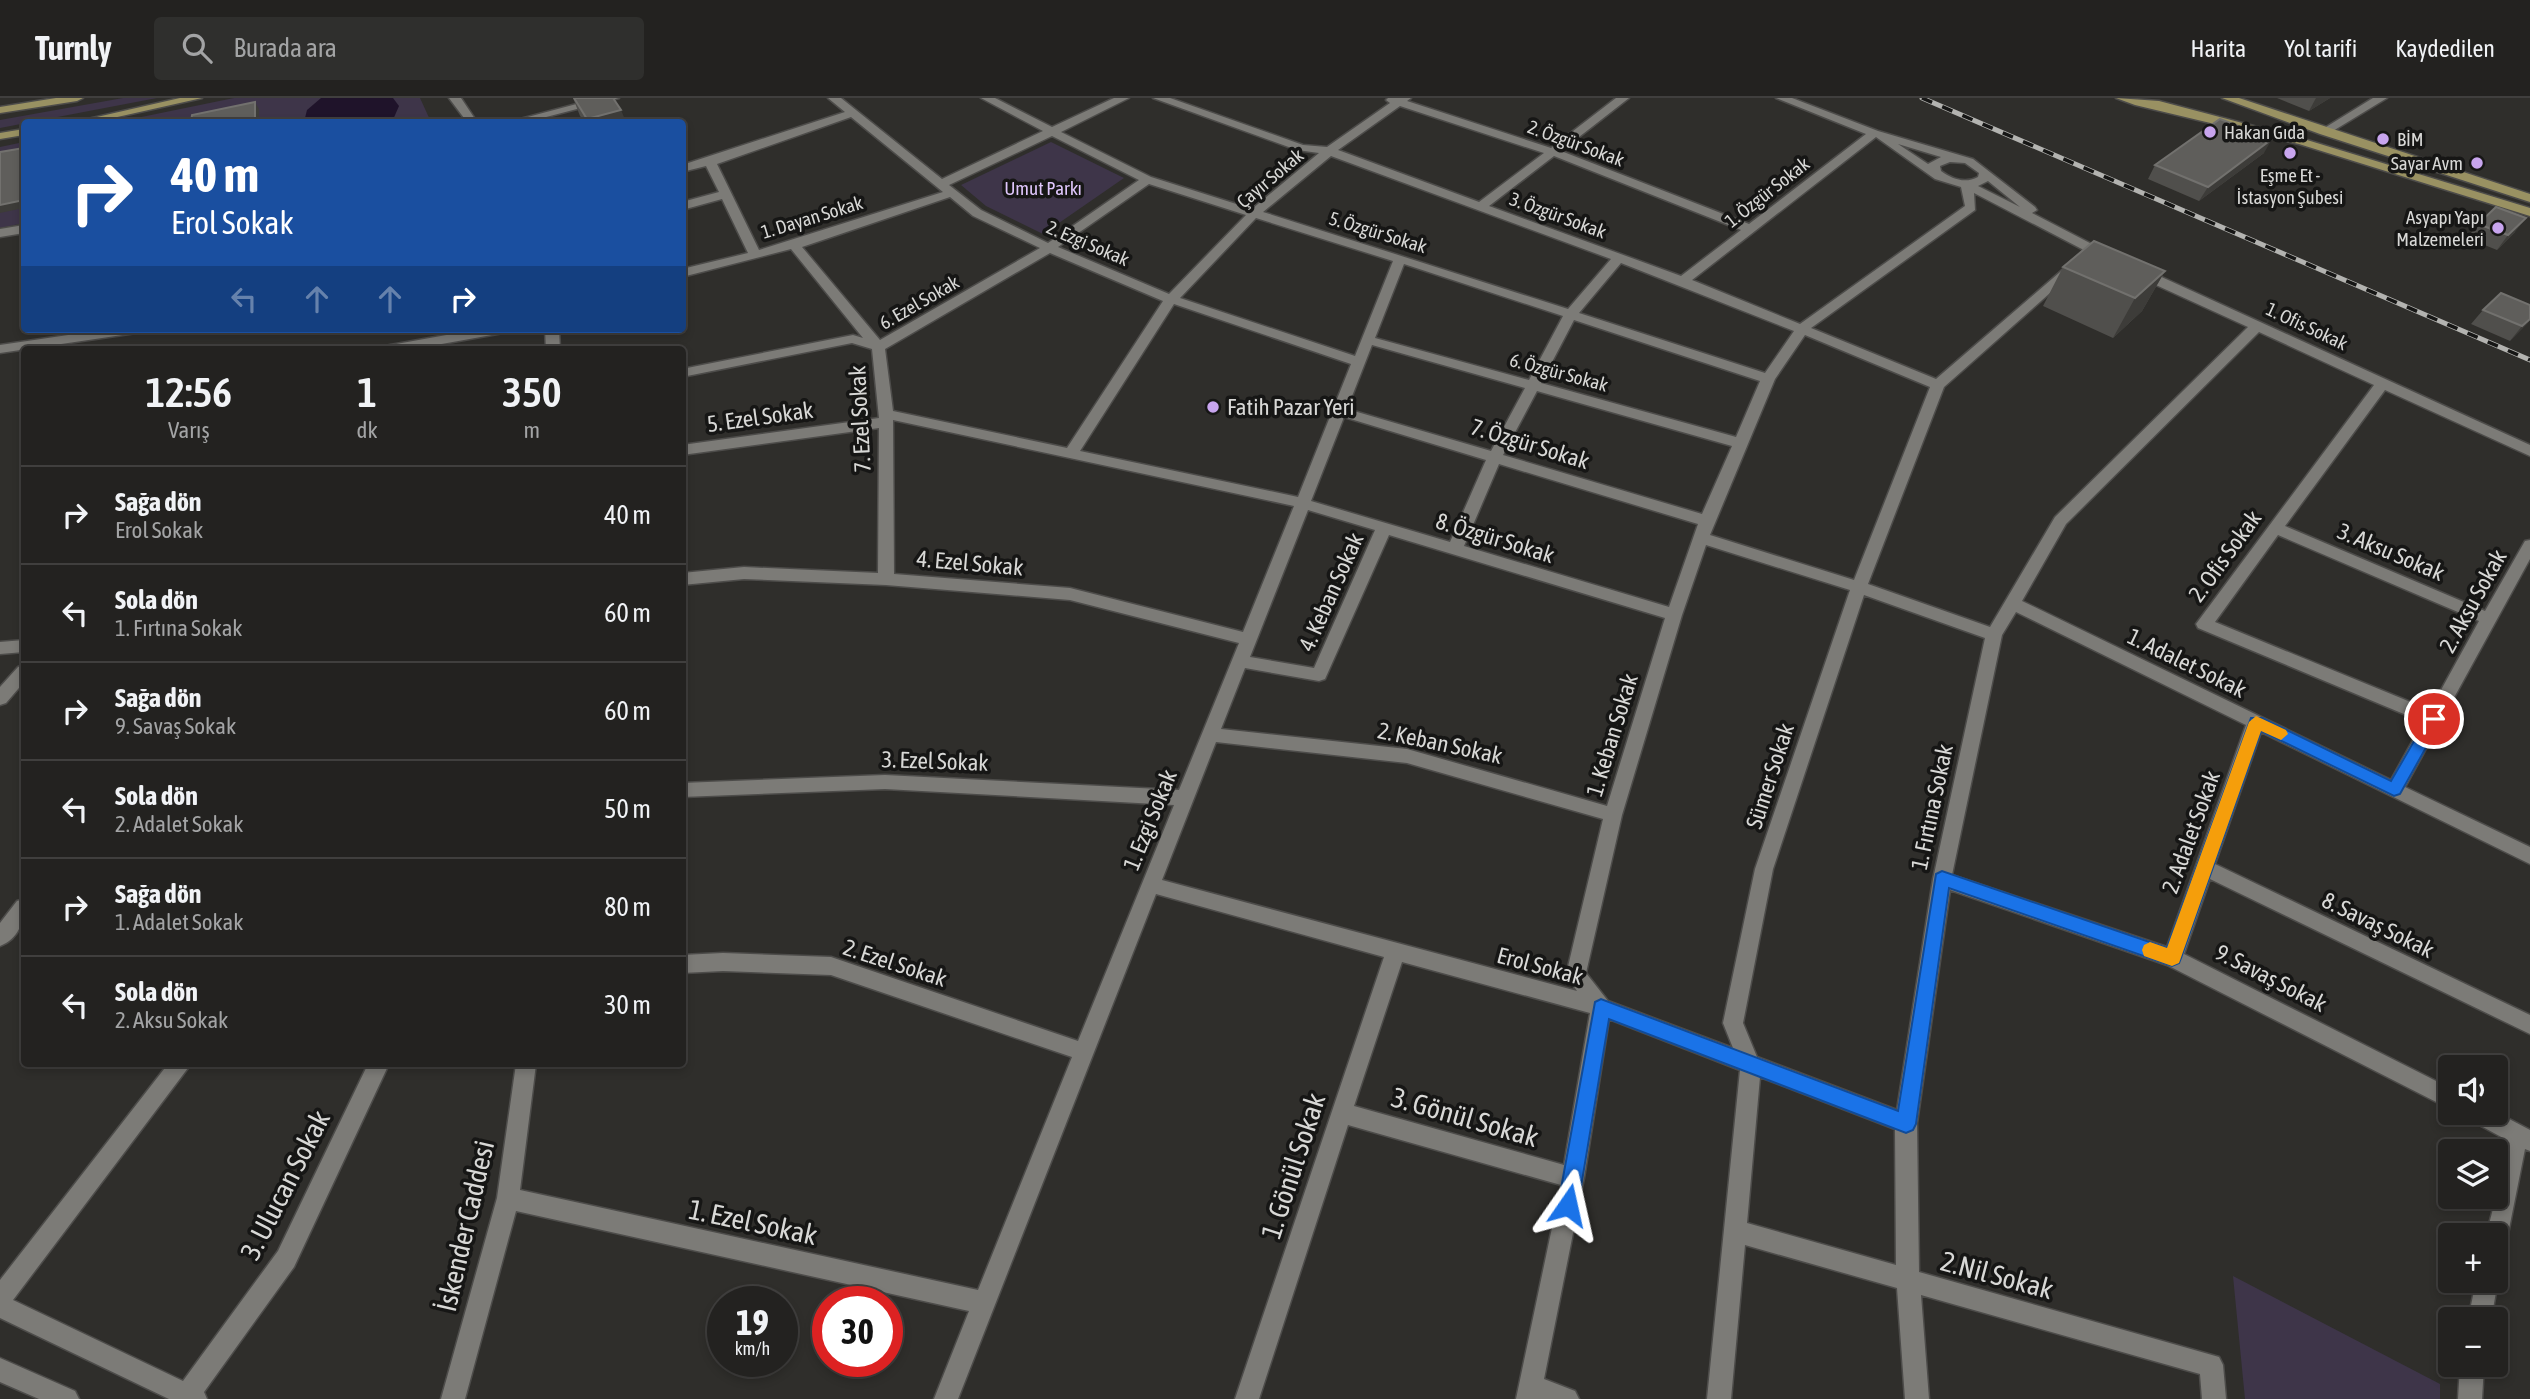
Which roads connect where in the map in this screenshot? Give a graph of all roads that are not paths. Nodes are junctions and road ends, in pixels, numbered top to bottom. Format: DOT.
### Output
graph roads {
  1 [pos="77,98"];
  2 [pos="196,98"];
  3 [pos="455,98"];
  4 [pos="613,98"];
  5 [pos="834,98"];
  6 [pos="987,98"];
  7 [pos="1124,98"];
  8 [pos="1159,98"];
  9 [pos="1623,98"];
  10 [pos="1782,98"];
  11 [pos="2176,98"];
  12 [pos="2228,98"];
  13 [pos="2381,98"];
  14 [pos="2122,99"];
  15 [pos="1397,100"];
  16 [pos="29,102"];
  17 [pos="464,104"];
  18 [pos="2150,104"];
  19 [pos="0,110"];
  20 [pos="853,113"];
  21 [pos="94,119"];
  22 [pos="527,119"];
  23 [pos="21,132"];
  24 [pos="1051,132"];
  25 [pos="2324,132"];
  26 [pos="1874,133"];
  27 [pos="0,136"];
  28 [pos="1329,151"];
  29 [pos="1553,152"];
  30 [pos="1956,158"];
  31 [pos="710,162"];
  32 [pos="686,168"];
  33 [pos="1985,173"];
  34 [pos="1939,176"];
  35 [pos="1147,180"];
  36 [pos="941,184"];
  37 [pos="1966,184"];
  38 [pos="952,193"];
  39 [pos="726,194"];
  40 [pos="2529,197"];
  41 [pos="686,205"];
  42 [pos="1480,207"];
  43 [pos="2530,212"];
  44 [pos="1253,214"];
  45 [pos="1750,229"];
  46 [pos="21,230"];
  47 [pos="0,233"];
  48 [pos="2066,238"];
  49 [pos="794,245"];
  50 [pos="1049,248"];
  51 [pos="2093,251"];
  52 [pos="755,255"];
  53 [pos="1619,257"];
  54 [pos="1400,259"];
  55 [pos="686,272"];
  56 [pos="1683,281"];
  57 [pos="1171,299"];
  58 [pos="1570,315"];
  59 [pos="2258,325"];
  60 [pos="1802,328"];
  61 [pos="111,333"];
  62 [pos="481,333"];
  63 [pos="67,340"];
  64 [pos="1368,340"];
  65 [pos="21,346"];
  66 [pos="22,346"];
  67 [pos="407,346"];
  68 [pos="878,347"];
  69 [pos="0,349"];
  70 [pos="1359,362"];
  71 [pos="686,372"];
  72 [pos="1768,379"];
  73 [pos="2383,383"];
  74 [pos="1532,385"];
  75 [pos="1938,385"];
  76 [pos="1339,411"];
  77 [pos="886,419"];
  78 [pos="1740,443"];
  79 [pos="686,449"];
  80 [pos="2530,451"];
  81 [pos="1070,454"];
  82 [pos="1495,457"];
  83 [pos="1303,503"];
  84 [pos="1707,521"];
  85 [pos="2274,527"];
  86 [pos="1384,528"];
  87 [pos="1701,538"];
  88 [pos="2530,545"];
  89 [pos="1455,549"];
  90 [pos="686,579"];
  91 [pos="887,579"];
  92 [pos="1859,587"];
  93 [pos="2012,603"];
  94 [pos="1674,615"];
  95 [pos="2489,619"];
  96 [pos="1994,635"];
  97 [pos="1249,640"];
  98 [pos="21,646"];
  99 [pos="0,648"];
  100 [pos="1240,661"];
  101 [pos="21,674"];
  102 [pos="0,698"];
  103 [pos="2434,719"];
  104 [pos="2256,722"];
  105 [pos="1211,735"];
  106 [pos="686,789"];
  107 [pos="2394,790"];
  108 [pos="1185,798"];
  109 [pos="1613,816"];
  110 [pos="2530,856"];
  111 [pos="2205,868"];
  112 [pos="1942,879"];
  113 [pos="1151,885"];
  114 [pos="21,912"];
  115 [pos="12,929"];
  116 [pos="1395,952"];
  117 [pos="2172,958"];
  118 [pos="686,964"];
  119 [pos="1601,1007"];
  120 [pos="2530,1025"];
  121 [pos="1084,1052"];
  122 [pos="1751,1066"];
  123 [pos="179,1067"];
  124 [pos="378,1067"];
  125 [pos="526,1067"];
  126 [pos="2438,1093"];
  127 [pos="1342,1114"];
  128 [pos="1906,1124"];
  129 [pos="2500,1125"];
  130 [pos="2523,1137"];
  131 [pos="1573,1178"];
  132 [pos="508,1198"];
  133 [pos="2500,1223"];
  134 [pos="1734,1231"];
  135 [pos="1908,1281"];
  136 [pos="0,1298"];
  137 [pos="984,1303"];
  138 [pos="0,1306"];
  139 [pos="0,1370"];
  140 [pos="2471,1377"];
  141 [pos="1530,1393"];
  142 [pos="189,1398"];
  143 [pos="67,1399"];
  144 [pos="453,1399"];
  145 [pos="946,1399"];
  146 [pos="1247,1399"];
  147 [pos="1567,1399"];
  148 [pos="1719,1399"];
  149 [pos="1917,1399"];
  150 [pos="2214,1399"];
  151 [pos="2470,1399"];
  1 -- 16 [label="main road"];
  2 -- 21 [label="main road"];
  3 -- 17 [label="street"];
  4 -- 22 [label="street"];
  5 -- 20 [label="street, 2. Ezgi Sokak"];
  6 -- 24 [label="street, 5. Özgür Sokak"];
  7 -- 24 [label="street"];
  8 -- 28 [label="street, 3. Özgür Sokak"];
  9 -- 29 [label="street"];
  10 -- 26 [label="street"];
  11 -- 18 [label="main road"];
  12 -- 25 [label="main road"];
  13 -- 25 [label="street"];
  14 -- 18 [label="main road"];
  15 -- 28 [label="street, Çayır Sokak"];
  15 -- 29 [label="street, 2. Özgür Sokak"];
  16 -- 19 [label="main road"];
  18 -- 43 [label="main road"];
  20 -- 31 [label="street"];
  20 -- 36 [label="street, 2. Ezgi Sokak"];
  23 -- 27 [label="main road"];
  24 -- 35 [label="street, 5. Özgür Sokak"];
  24 -- 36 [label="street"];
  25 -- 40 [label="main road"];
  26 -- 30 [label="street"];
  26 -- 34 [label="street"];
  26 -- 45 [label="street, 1. Özgür Sokak"];
  28 -- 42 [label="street, 3. Özgür Sokak"];
  28 -- 44 [label="street, Çayır Sokak"];
  29 -- 42 [label="street"];
  29 -- 45 [label="street, 2. Özgür Sokak"];
  30 -- 33 [label="street"];
  30 -- 34 [label="street"];
  31 -- 32 [label="street"];
  31 -- 39 [label="street"];
  33 -- 37 [label="street"];
  33 -- 48 [label="street"];
  34 -- 37 [label="street"];
  35 -- 44 [label="street, 5. Özgür Sokak"];
  35 -- 50 [label="street, 6. Ezel Sokak"];
  36 -- 38 [label="street, 2. Ezgi Sokak"];
  37 -- 48 [label="street"];
  37 -- 60 [label="street, 1. Keban Sokak"];
  38 -- 49 [label="street, 1. Dayan Sokak"];
  38 -- 50 [label="street, 2. Ezgi Sokak"];
  39 -- 41 [label="street"];
  39 -- 52 [label="street"];
  42 -- 53 [label="street, 3. Özgür Sokak"];
  44 -- 54 [label="street, 5. Özgür Sokak"];
  44 -- 57 [label="street, Çayır Sokak"];
  45 -- 56 [label="street, 1. Özgür Sokak"];
  46 -- 47 [label="street"];
  48 -- 51 [label="street, 1. Ofis Sokak"];
  49 -- 52 [label="street, 1. Dayan Sokak"];
  49 -- 68 [label="street, 7. Ezel Sokak"];
  50 -- 57 [label="street, 2. Ezgi Sokak"];
  50 -- 68 [label="street, 6. Ezel Sokak"];
  51 -- 59 [label="street, 1. Ofis Sokak"];
  51 -- 75 [label="street, Sümer Sokak"];
  52 -- 55 [label="street, 1. Dayan Sokak"];
  53 -- 56 [label="street, 3. Özgür Sokak"];
  53 -- 58 [label="street"];
  54 -- 58 [label="street, 5. Özgür Sokak"];
  54 -- 64 [label="street, 1. Ezgi Sokak"];
  56 -- 60 [label="street, 3. Özgür Sokak"];
  57 -- 70 [label="street, 2. Ezgi Sokak"];
  57 -- 81 [label="street, Çayır Sokak"];
  58 -- 72 [label="street, 5. Özgür Sokak"];
  58 -- 74 [label="street"];
  59 -- 73 [label="street, 1. Ofis Sokak"];
  59 -- 93 [label="street, 1. Fırtına Sokak"];
  60 -- 72 [label="street, 1. Keban Sokak"];
  60 -- 75 [label="street, 3. Özgür Sokak"];
  61 -- 63 [label="street"];
  62 -- 67 [label="street"];
  63 -- 66 [label="street"];
  64 -- 70 [label="street, 1. Ezgi Sokak"];
  64 -- 74 [label="street, 6. Özgür Sokak"];
  65 -- 69 [label="street"];
  68 -- 71 [label="street, 6. Ezel Sokak"];
  68 -- 77 [label="street, 7. Ezel Sokak"];
  70 -- 76 [label="street, 1. Ezgi Sokak"];
  72 -- 78 [label="street, 1. Keban Sokak"];
  73 -- 80 [label="street, 1. Ofis Sokak"];
  73 -- 85 [label="street, 2. Ofis Sokak"];
  74 -- 78 [label="street, 6. Özgür Sokak"];
  74 -- 82 [label="street"];
  75 -- 92 [label="street, Sümer Sokak"];
  76 -- 82 [label="street, 7. Özgür Sokak"];
  76 -- 83 [label="street, 1. Ezgi Sokak"];
  77 -- 79 [label="street, 5. Ezel Sokak"];
  77 -- 81 [label="street, 5. Ezel Sokak"];
  77 -- 91 [label="street, 7. Ezel Sokak"];
  78 -- 84 [label="street, 1. Keban Sokak"];
  81 -- 83 [label="street, 8. Özgür Sokak"];
  82 -- 84 [label="street, 7. Özgür Sokak"];
  82 -- 89 [label="street"];
  83 -- 86 [label="street, 8. Özgür Sokak"];
  83 -- 97 [label="street, 1. Ezgi Sokak"];
  84 -- 87 [label="street, 1. Keban Sokak"];
  85 -- 95 [label="street, 3. Aksu Sokak"];
  85 -- 103 [label="street, 2. Ofis Sokak"];
  86 -- 89 [label="street, 8. Özgür Sokak"];
  86 -- 100 [label="street, 4. Keban Sokak"];
  87 -- 92 [label="street"];
  87 -- 94 [label="street, 1. Keban Sokak"];
  88 -- 95 [label="street, 2. Aksu Sokak"];
  89 -- 94 [label="street, 8. Özgür Sokak"];
  90 -- 91 [label="street, 4. Ezel Sokak"];
  91 -- 97 [label="street, 4. Ezel Sokak"];
  92 -- 96 [label="street"];
  92 -- 122 [label="street, Sümer Sokak"];
  93 -- 96 [label="street, 1. Fırtına Sokak"];
  93 -- 104 [label="street, 1. Adalet Sokak"];
  94 -- 109 [label="street, 1. Keban Sokak"];
  95 -- 103 [label="street, 2. Aksu Sokak"];
  96 -- 112 [label="street, 1. Fırtına Sokak"];
  97 -- 100 [label="street, 1. Ezgi Sokak"];
  98 -- 99 [label="street"];
  100 -- 105 [label="street, 1. Ezgi Sokak"];
  101 -- 102 [label="street"];
  103 -- 107 [label="street, 2. Aksu Sokak"];
  104 -- 107 [label="street, 1. Adalet Sokak"];
  104 -- 111 [label="street, 2. Adalet Sokak"];
  105 -- 108 [label="street, 1. Ezgi Sokak"];
  105 -- 109 [label="street, 2. Keban Sokak"];
  106 -- 108 [label="street, 3. Ezel Sokak"];
  107 -- 110 [label="street, 1. Adalet Sokak"];
  108 -- 113 [label="street, 1. Ezgi Sokak"];
  109 -- 119 [label="street, 1. Keban Sokak"];
  111 -- 117 [label="street, 2. Adalet Sokak"];
  111 -- 120 [label="street, 8. Savaş Sokak"];
  112 -- 117 [label="street, 9. Savaş Sokak"];
  112 -- 128 [label="street, 1. Fırtına Sokak"];
  113 -- 116 [label="street, Erol Sokak"];
  113 -- 121 [label="street, 1. Ezgi Sokak"];
  114 -- 115 [label="street"];
  116 -- 119 [label="street, Erol Sokak"];
  116 -- 127 [label="street, 1. Gönül Sokak"];
  117 -- 126 [label="street, 9. Savaş Sokak"];
  118 -- 121 [label="street, 2. Ezel Sokak"];
  119 -- 122 [label="street, Erol Sokak"];
  119 -- 131 [label="street"];
  121 -- 137 [label="street, 1. Ezgi Sokak"];
  122 -- 128 [label="street, Erol Sokak"];
  122 -- 134 [label="street, Sümer Sokak"];
  123 -- 136 [label="street"];
  124 -- 142 [label="street, 3. Ulucan Sokak"];
  125 -- 132 [label="street, İskender Caddesi"];
  127 -- 131 [label="street, 3. Gönül Sokak"];
  127 -- 146 [label="street, 1. Gönül Sokak"];
  128 -- 135 [label="street, 1. Fırtına Sokak"];
  129 -- 130 [label="street"];
  130 -- 133 [label="street"];
  131 -- 141 [label="street"];
  132 -- 137 [label="street, 1. Ezel Sokak"];
  132 -- 144 [label="street, İskender Caddesi"];
  134 -- 135 [label="street, 2.Nil Sokak"];
  134 -- 148 [label="street, Sümer Sokak"];
  135 -- 149 [label="street, 1. Fırtına Sokak"];
  135 -- 150 [label="street, 2.Nil Sokak"];
  137 -- 145 [label="street, 1. Ezgi Sokak"];
  138 -- 142 [label="street"];
  139 -- 143 [label="street"];
  140 -- 151 [label="street"];
  141 -- 147 [label="street"];
}
